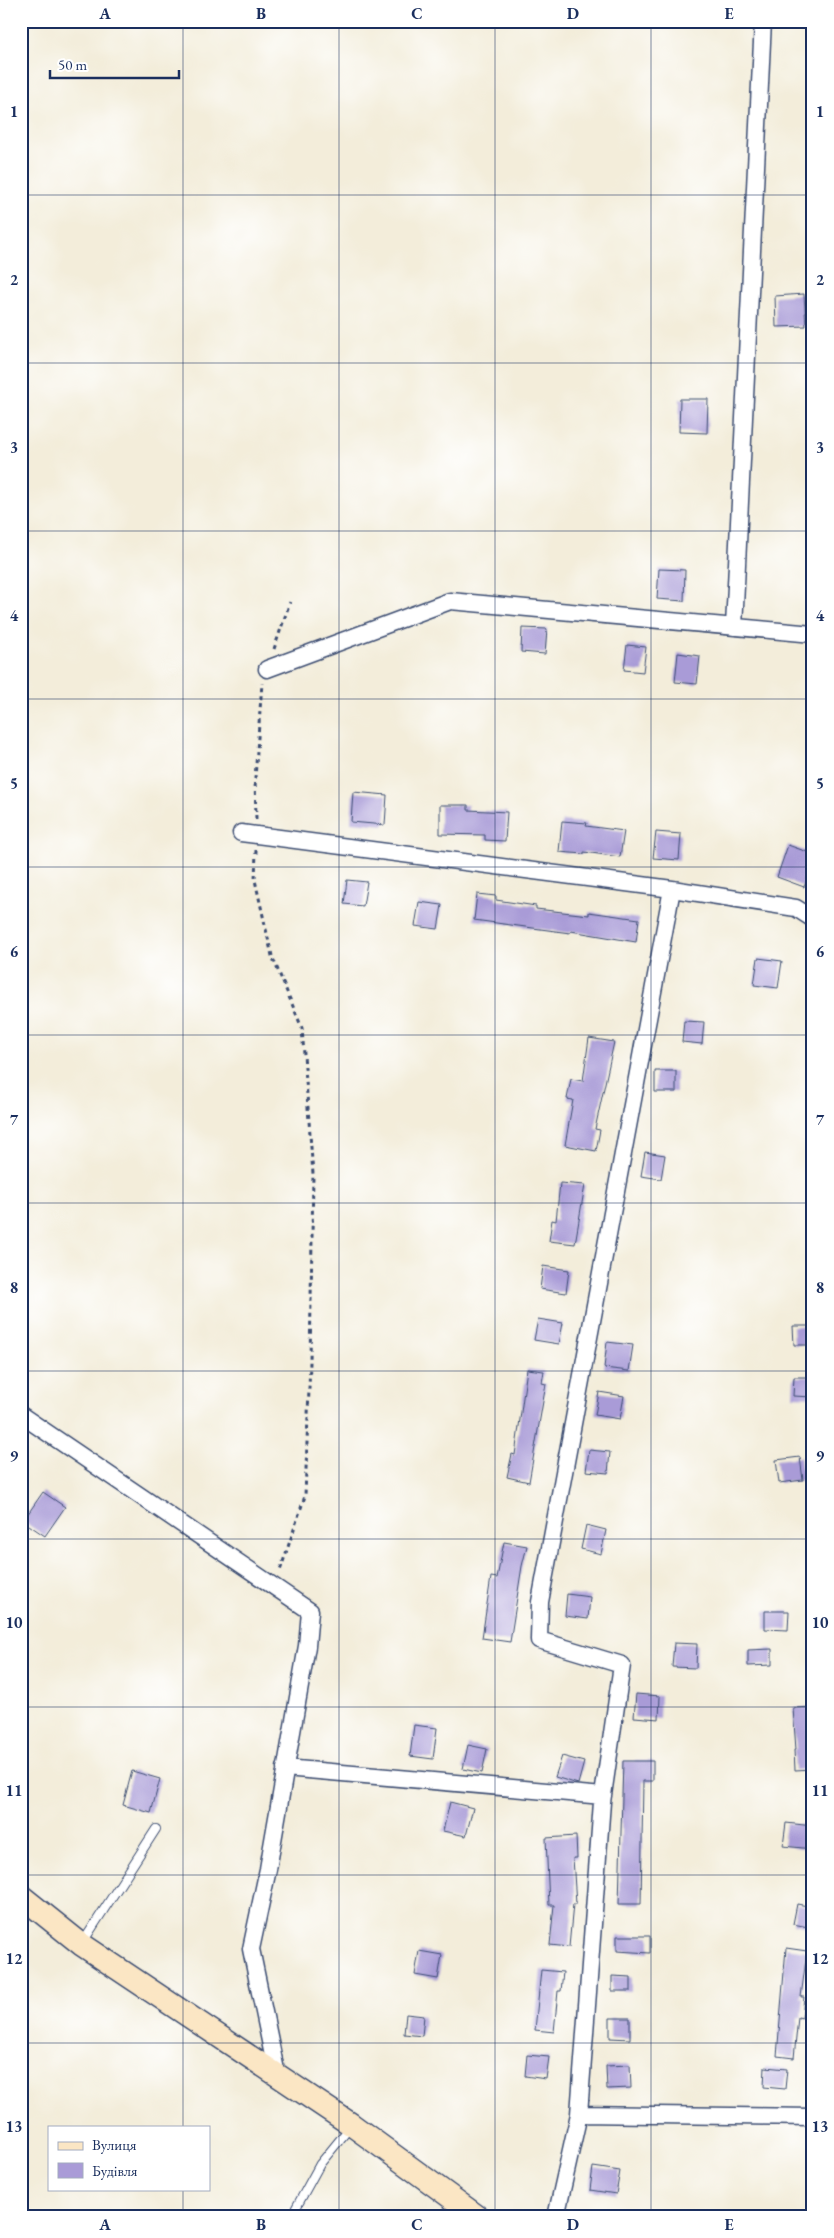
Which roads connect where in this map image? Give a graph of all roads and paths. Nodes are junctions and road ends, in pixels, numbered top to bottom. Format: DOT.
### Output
graph roads {
  1 [pos="762,21"];
  2 [pos="290,602"];
  3 [pos="734,627"];
  4 [pos="813,634"];
  5 [pos="267,669"];
  6 [pos="249,834"];
  7 [pos="672,889"];
  8 [pos="813,919"];
  9 [pos="21,1415"];
  10 [pos="275,1586"];
  11 [pos="285,1768"];
  12 [pos="603,1796"];
  13 [pos="156,1829"];
  14 [pos="21,1896"];
  15 [pos="82,1944"];
  16 [pos="277,2075"];
  17 [pos="579,2114"];
  18 [pos="813,2117"];
  19 [pos="352,2125"];
  20 [pos="291,2217"];
  21 [pos="478,2217"];
  22 [pos="556,2217"];
  1 -- 3 [label="street"];
  2 -- 5 [label="path"];
  3 -- 4 [label="street"];
  3 -- 5 [label="street"];
  5 -- 6 [label="path"];
  6 -- 7 [label="street"];
  6 -- 10 [label="path"];
  7 -- 8 [label="street"];
  7 -- 12 [label="street"];
  9 -- 10 [label="street"];
  10 -- 11 [label="street"];
  11 -- 12 [label="street"];
  11 -- 16 [label="street"];
  12 -- 17 [label="street"];
  13 -- 15 [label="lane"];
  14 -- 15 [label="main road"];
  15 -- 16 [label="main road"];
  16 -- 19 [label="main road"];
  17 -- 18 [label="street"];
  17 -- 22 [label="street"];
  19 -- 20 [label="lane"];
  19 -- 21 [label="main road"];
}
